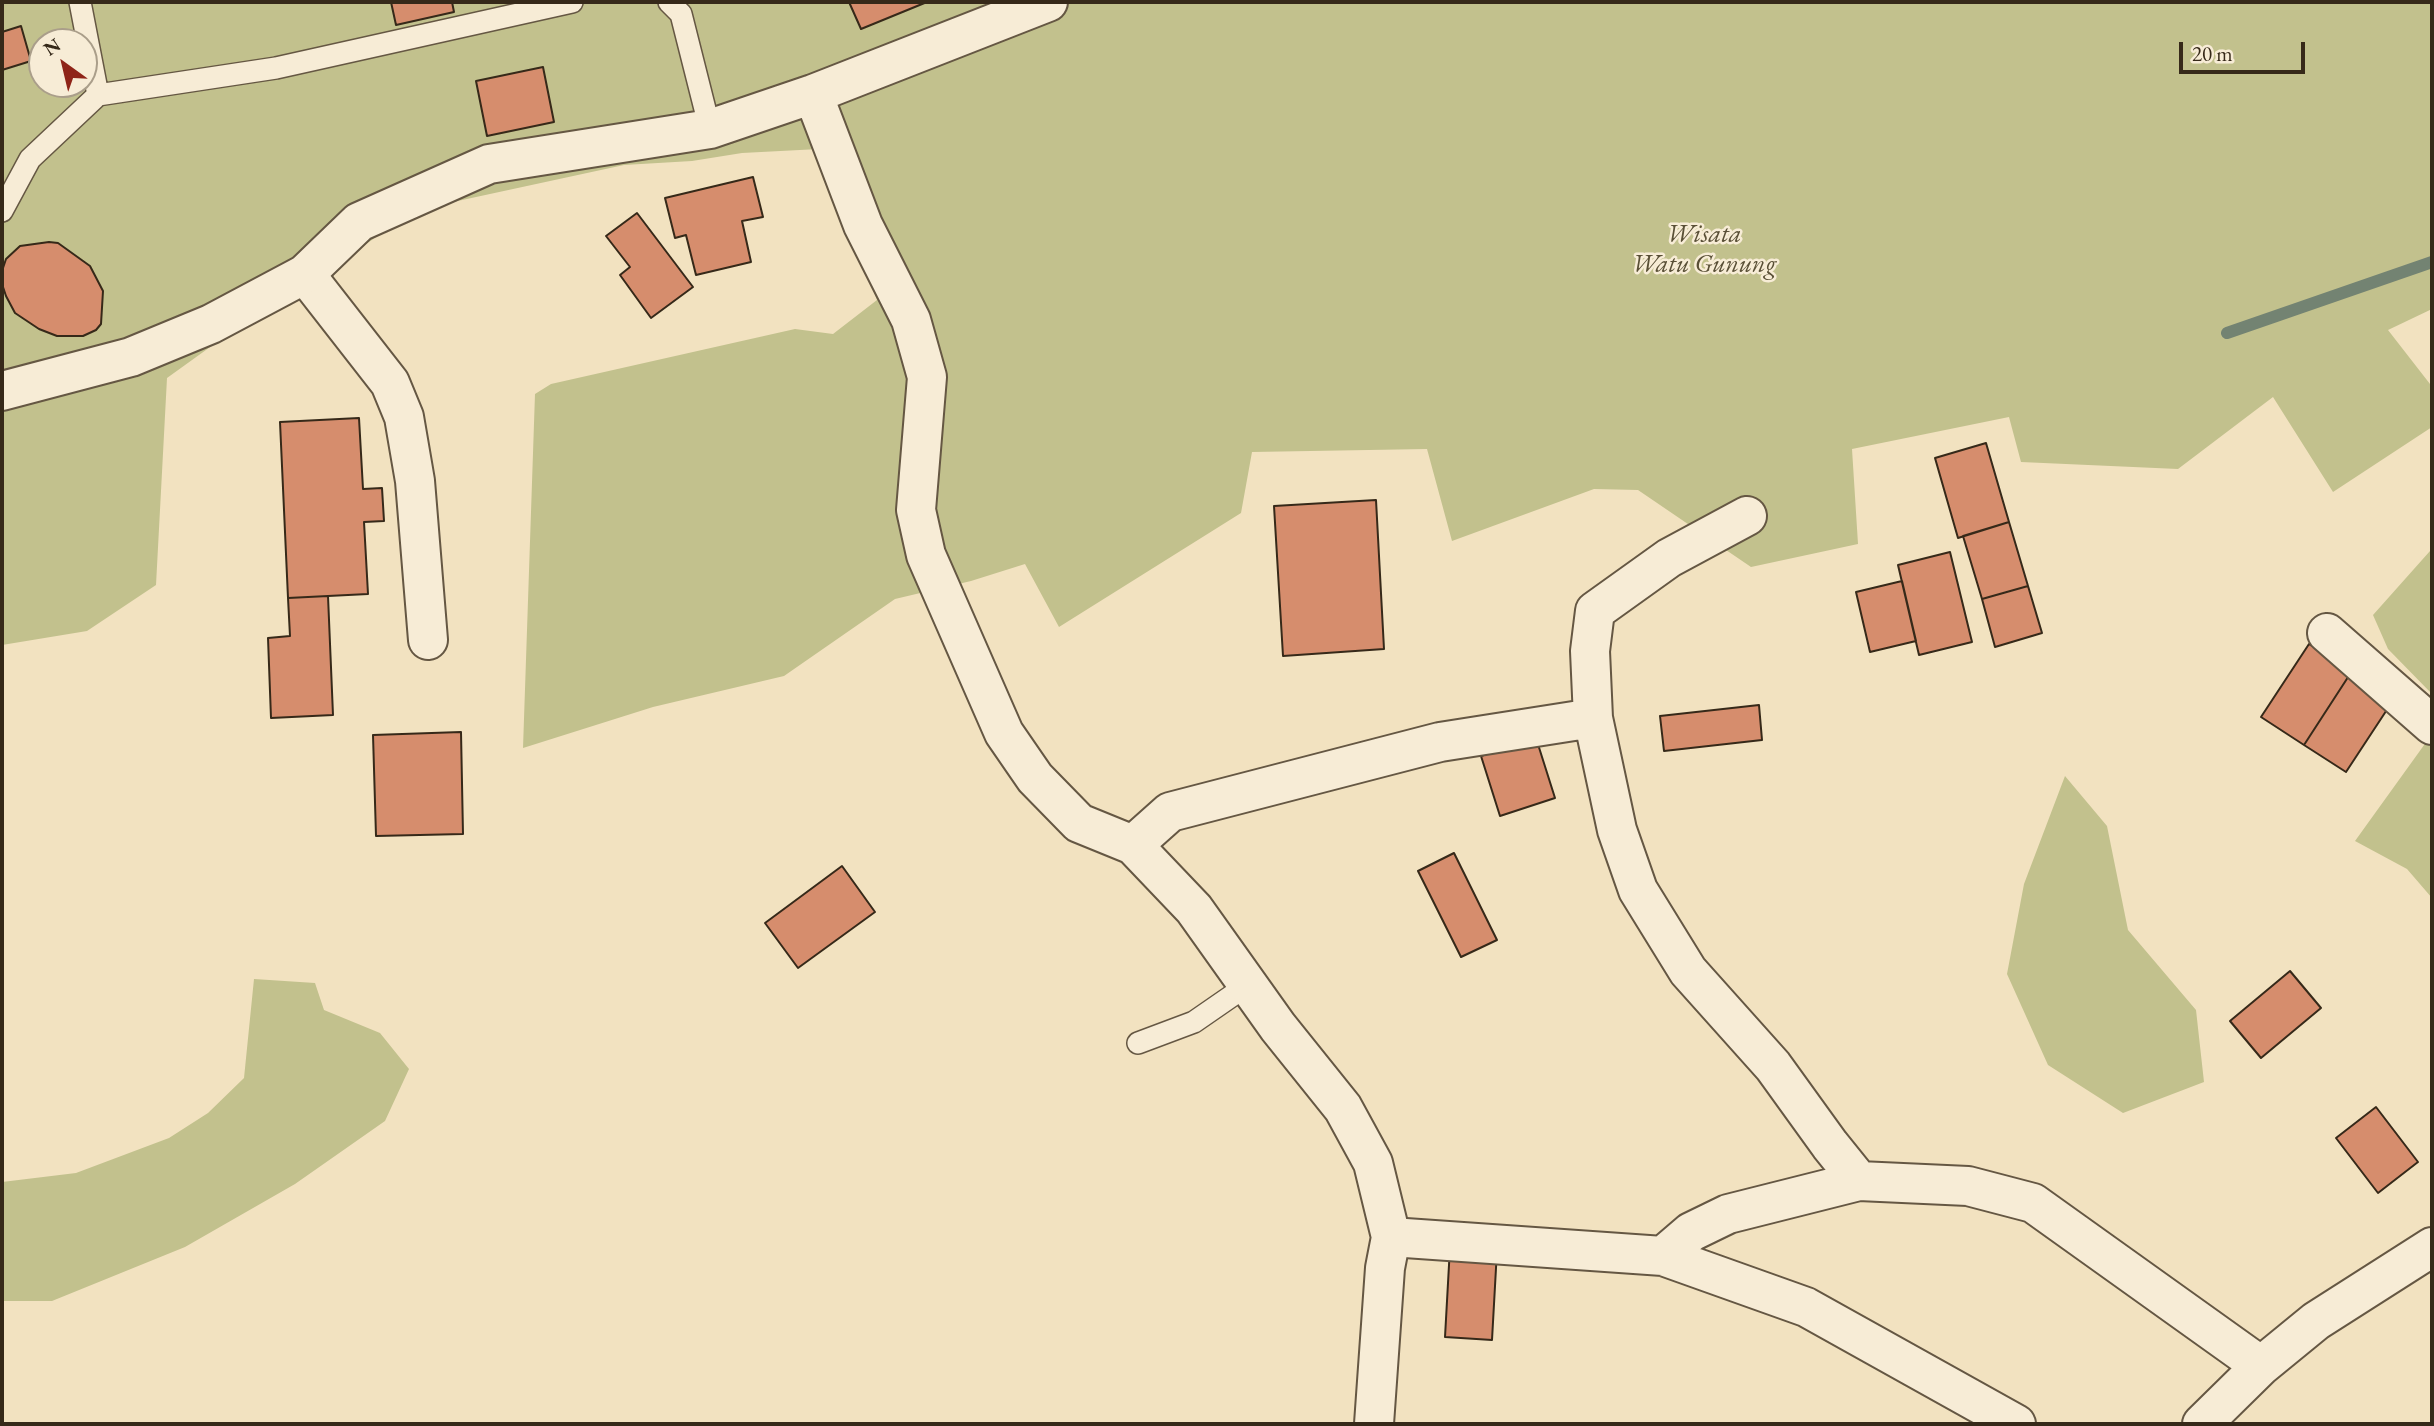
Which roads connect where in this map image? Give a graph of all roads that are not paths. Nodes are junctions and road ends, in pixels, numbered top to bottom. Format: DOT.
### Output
graph roads {
  1 [pos="80,2"];
  2 [pos="572,2"];
  3 [pos="669,2"];
  4 [pos="1048,2"];
  5 [pos="85,28"];
  6 [pos="98,94"];
  7 [pos="813,94"];
  8 [pos="94,98"];
  9 [pos="710,130"];
  10 [pos="2,211"];
  11 [pos="305,274"];
  12 [pos="2,391"];
  13 [pos="1747,516"];
  14 [pos="2327,634"];
  15 [pos="428,640"];
  16 [pos="1593,718"];
  17 [pos="2432,725"];
  18 [pos="1133,845"];
  19 [pos="1249,984"];
  20 [pos="1138,1043"];
  21 [pos="1859,1181"];
  22 [pos="1391,1237"];
  23 [pos="2432,1247"];
  24 [pos="1663,1256"];
  25 [pos="2261,1366"];
  26 [pos="1374,1424"];
  27 [pos="2016,1424"];
  28 [pos="2202,1424"];
  1 -- 5 [label="lane"];
  2 -- 6 [label="lane"];
  3 -- 9 [label="lane"];
  4 -- 7 [label="street"];
  7 -- 9 [label="street"];
  7 -- 18 [label="street"];
  8 -- 10 [label="lane"];
  9 -- 11 [label="street"];
  11 -- 12 [label="street"];
  11 -- 15 [label="street"];
  13 -- 16 [label="street"];
  14 -- 17 [label="street"];
  16 -- 18 [label="street"];
  16 -- 21 [label="street"];
  18 -- 19 [label="street"];
  19 -- 20 [label="lane"];
  19 -- 22 [label="street"];
  21 -- 24 [label="street"];
  21 -- 25 [label="street"];
  22 -- 24 [label="street"];
  22 -- 26 [label="street"];
  23 -- 25 [label="street"];
  24 -- 27 [label="street"];
  25 -- 28 [label="street"];
}
